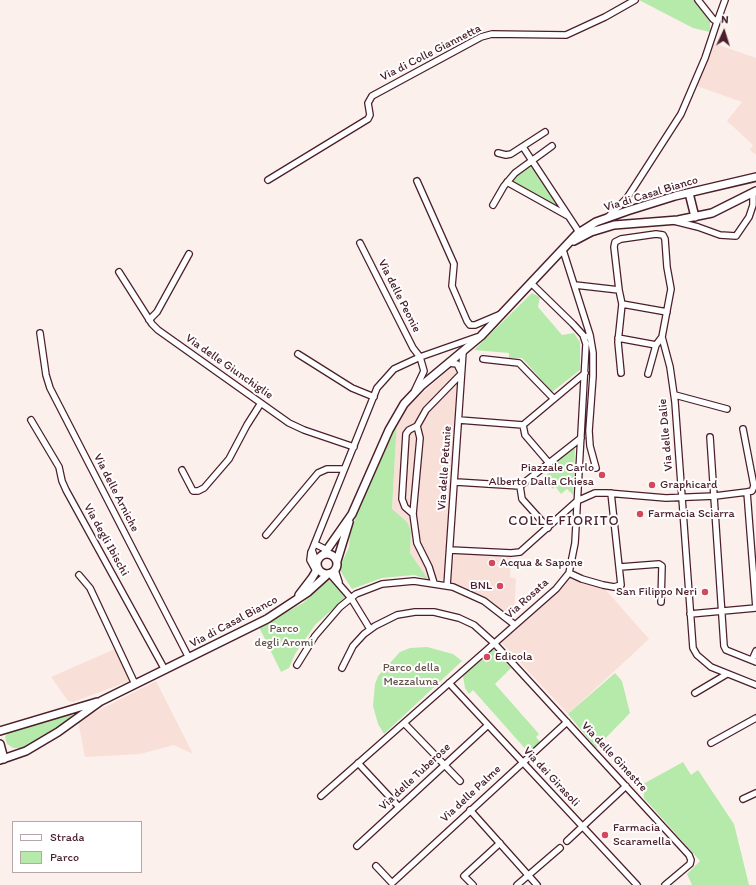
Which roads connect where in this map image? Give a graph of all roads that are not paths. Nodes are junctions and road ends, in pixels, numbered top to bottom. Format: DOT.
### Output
graph roads {
  1 [pos="635,0"];
  2 [pos="698,0"];
  3 [pos="725,0"];
  4 [pos="717,22"];
  5 [pos="546,132"];
  6 [pos="552,146"];
  7 [pos="523,147"];
  8 [pos="498,153"];
  9 [pos="531,160"];
  10 [pos="756,177"];
  11 [pos="268,180"];
  12 [pos="417,181"];
  13 [pos="507,182"];
  14 [pos="754,192"];
  15 [pos="689,193"];
  16 [pos="627,198"];
  17 [pos="754,204"];
  18 [pos="493,205"];
  19 [pos="636,209"];
  20 [pos="570,217"];
  21 [pos="695,217"];
  22 [pos="605,219"];
  23 [pos="672,220"];
  24 [pos="579,232"];
  25 [pos="360,243"];
  26 [pos="563,250"];
  27 [pos="189,254"];
  28 [pos="119,272"];
  29 [pos="532,284"];
  30 [pos="575,285"];
  31 [pos="619,290"];
  32 [pos="622,304"];
  33 [pos="667,312"];
  34 [pos="503,313"];
  35 [pos="149,320"];
  36 [pos="40,332"];
  37 [pos="590,335"];
  38 [pos="481,336"];
  39 [pos="662,337"];
  40 [pos="584,338"];
  41 [pos="618,338"];
  42 [pos="656,345"];
  43 [pos="463,352"];
  44 [pos="298,354"];
  45 [pos="420,357"];
  46 [pos="483,359"];
  47 [pos="449,363"];
  48 [pos="585,373"];
  49 [pos="621,373"];
  50 [pos="461,374"];
  51 [pos="648,374"];
  52 [pos="412,394"];
  53 [pos="674,395"];
  54 [pos="374,397"];
  55 [pos="554,399"];
  56 [pos="261,403"];
  57 [pos="727,409"];
  58 [pos="31,420"];
  59 [pos="459,420"];
  60 [pos="523,425"];
  61 [pos="417,426"];
  62 [pos="743,429"];
  63 [pos="710,437"];
  64 [pos="581,438"];
  65 [pos="354,447"];
  66 [pos="549,463"];
  67 [pos="596,468"];
  68 [pos="344,469"];
  69 [pos="182,470"];
  70 [pos="456,482"];
  71 [pos="520,486"];
  72 [pos="746,492"];
  73 [pos="611,493"];
  74 [pos="715,496"];
  75 [pos="682,498"];
  76 [pos="577,501"];
  77 [pos="352,514"];
  78 [pos="413,514"];
  79 [pos="548,528"];
  80 [pos="266,535"];
  81 [pos="315,544"];
  82 [pos="450,550"];
  83 [pos="326,552"];
  84 [pos="337,561"];
  85 [pos="317,567"];
  86 [pos="620,567"];
  87 [pos="569,572"];
  88 [pos="331,573"];
  89 [pos="79,575"];
  90 [pos="434,583"];
  91 [pos="447,586"];
  92 [pos="351,598"];
  93 [pos="294,601"];
  94 [pos="661,602"];
  95 [pos="756,608"];
  96 [pos="722,611"];
  97 [pos="690,614"];
  98 [pos="515,625"];
  99 [pos="370,629"];
  100 [pos="494,643"];
  101 [pos="756,651"];
  102 [pos="189,658"];
  103 [pos="754,661"];
  104 [pos="297,665"];
  105 [pos="342,668"];
  106 [pos="165,670"];
  107 [pos="726,674"];
  108 [pos="449,683"];
  109 [pos="135,684"];
  110 [pos="756,686"];
  111 [pos="695,693"];
  112 [pos="101,701"];
  113 [pos="756,718"];
  114 [pos="567,722"];
  115 [pos="404,723"];
  116 [pos="488,725"];
  117 [pos="0,731"];
  118 [pos="711,743"];
  119 [pos="0,744"];
  120 [pos="2,760"];
  121 [pos="522,762"];
  122 [pos="358,763"];
  123 [pos="444,765"];
  124 [pos="460,781"];
  125 [pos="626,786"];
  126 [pos="756,793"];
  127 [pos="321,796"];
  128 [pos="743,799"];
  129 [pos="399,807"];
  130 [pos="470,810"];
  131 [pos="583,827"];
  132 [pos="567,842"];
  133 [pos="500,843"];
  134 [pos="357,846"];
  135 [pos="560,848"];
  136 [pos="376,866"];
  137 [pos="528,875"];
  138 [pos="472,885"];
  139 [pos="517,885"];
  140 [pos="537,885"];
  141 [pos="637,885"];
  142 [pos="665,885"];
  1 -- 11 [label="street, Via di Colle Giannetta"];
  2 -- 4 [label="street"];
  3 -- 4 [label="street"];
  4 -- 16 [label="street"];
  5 -- 7 [label="street"];
  6 -- 9 [label="street"];
  7 -- 8 [label="street"];
  7 -- 9 [label="street"];
  9 -- 13 [label="street"];
  9 -- 20 [label="street"];
  10 -- 15 [label="main road, Via di Casal Bianco"];
  12 -- 34 [label="street"];
  13 -- 18 [label="street"];
  13 -- 20 [label="street"];
  14 -- 17 [label="street"];
  14 -- 21 [label="main road, Via di Casal Bianco"];
  15 -- 19 [label="main road, Via di Casal Bianco"];
  15 -- 21 [label="main road"];
  16 -- 19 [label="street"];
  16 -- 22 [label="street"];
  17 -- 23 [label="street"];
  19 -- 22 [label="main road, Via di Casal Bianco"];
  20 -- 24 [label="street"];
  21 -- 23 [label="main road, Via di Casal Bianco"];
  22 -- 24 [label="main road, Via di Casal Bianco"];
  23 -- 26 [label="main road, Via di Casal Bianco"];
  24 -- 26 [label="main road, Via di Casal Bianco"];
  25 -- 45 [label="street, Via delle Peonie"];
  26 -- 29 [label="main road, Via di Casal Bianco"];
  26 -- 30 [label="street"];
  27 -- 35 [label="street"];
  28 -- 35 [label="street, Via delle Giunchiglie"];
  29 -- 34 [label="main road, Via di Casal Bianco"];
  29 -- 40 [label="street"];
  30 -- 31 [label="street"];
  30 -- 37 [label="street"];
  31 -- 32 [label="street"];
  31 -- 33 [label="street"];
  32 -- 33 [label="street"];
  32 -- 41 [label="street"];
  33 -- 39 [label="street"];
  34 -- 38 [label="main road, Via di Casal Bianco"];
  35 -- 56 [label="street, Via delle Giunchiglie"];
  36 -- 102 [label="street, Via delle Arniche"];
  37 -- 40 [label="street"];
  37 -- 67 [label="street"];
  38 -- 43 [label="main road, Via di Casal Bianco"];
  38 -- 45 [label="street, Via di Casal Bianco"];
  39 -- 42 [label="street"];
  39 -- 53 [label="street, Via delle Dalie"];
  40 -- 48 [label="street, Via Rosata"];
  41 -- 42 [label="street"];
  41 -- 49 [label="street"];
  42 -- 51 [label="street"];
  43 -- 47 [label="main road, Via di Casal Bianco"];
  43 -- 50 [label="street, Via delle Petunie"];
  44 -- 54 [label="street"];
  45 -- 52 [label="street, Via di Casal Bianco"];
  45 -- 54 [label="street, Via di Casal Bianco"];
  46 -- 55 [label="street"];
  47 -- 50 [label="street"];
  47 -- 52 [label="main road, Via di Casal Bianco"];
  48 -- 55 [label="street"];
  48 -- 64 [label="street, Via Rosata"];
  50 -- 59 [label="street, Via delle Petunie"];
  50 -- 61 [label="street"];
  52 -- 77 [label="main road, Via di Casal Bianco"];
  53 -- 57 [label="street"];
  53 -- 75 [label="street, Via delle Dalie"];
  54 -- 65 [label="street, Via di Casal Bianco"];
  55 -- 60 [label="street"];
  56 -- 65 [label="street, Via delle Giunchiglie"];
  56 -- 69 [label="street"];
  58 -- 106 [label="street, Via degli Ibischi"];
  59 -- 60 [label="street"];
  59 -- 70 [label="street, Via delle Petunie"];
  60 -- 66 [label="street"];
  61 -- 78 [label="street"];
  61 -- 78 [label="street"];
  62 -- 72 [label="street"];
  63 -- 74 [label="street"];
  64 -- 66 [label="street"];
  64 -- 76 [label="street, Via Rosata"];
  65 -- 68 [label="street, Via di Casal Bianco"];
  66 -- 71 [label="street"];
  68 -- 80 [label="street"];
  68 -- 81 [label="street, Via di Casal Bianco"];
  70 -- 71 [label="street"];
  70 -- 82 [label="street, Via delle Petunie"];
  71 -- 79 [label="street"];
  72 -- 74 [label="street"];
  72 -- 95 [label="street"];
  73 -- 75 [label="street"];
  73 -- 76 [label="street"];
  73 -- 86 [label="street"];
  74 -- 75 [label="street"];
  74 -- 96 [label="street"];
  75 -- 97 [label="street, Via delle Dalie"];
  76 -- 79 [label="street"];
  76 -- 87 [label="street, Via Rosata"];
  77 -- 83 [label="main road, Via di Casal Bianco"];
  77 -- 84 [label="main road"];
  78 -- 90 [label="street"];
  79 -- 82 [label="street"];
  81 -- 83 [label="street"];
  81 -- 85 [label="street, Via di Casal Bianco"];
  82 -- 91 [label="street, Via delle Petunie"];
  83 -- 84 [label="main road"];
  83 -- 85 [label="main road"];
  84 -- 88 [label="main road"];
  85 -- 88 [label="main road"];
  85 -- 93 [label="main road"];
  86 -- 87 [label="street"];
  86 -- 94 [label="street"];
  87 -- 98 [label="street, Via Rosata"];
  88 -- 92 [label="street"];
  88 -- 93 [label="main road, Via di Casal Bianco"];
  89 -- 109 [label="street"];
  90 -- 91 [label="street"];
  90 -- 92 [label="street"];
  91 -- 98 [label="street"];
  92 -- 99 [label="street"];
  92 -- 104 [label="street"];
  93 -- 102 [label="main road, Via di Casal Bianco"];
  95 -- 96 [label="street"];
  96 -- 97 [label="street"];
  96 -- 103 [label="street"];
  97 -- 107 [label="street, Via delle Dalie"];
  98 -- 100 [label="street, Via Rosata"];
  99 -- 100 [label="street, Via delle Ginestre"];
  99 -- 105 [label="street, Via delle Ginestre"];
  100 -- 108 [label="street, Via Rosata"];
  100 -- 114 [label="street, Via delle Ginestre"];
  101 -- 103 [label="street"];
  102 -- 106 [label="main road, Via di Casal Bianco"];
  106 -- 109 [label="main road, Via di Casal Bianco"];
  107 -- 110 [label="street, Via delle Dalie"];
  107 -- 111 [label="street"];
  108 -- 115 [label="street, Via Rosata"];
  108 -- 116 [label="street, Via dei Girasoli"];
  109 -- 112 [label="main road, Via di Casal Bianco"];
  112 -- 117 [label="main road, Via di Casal Bianco"];
  112 -- 120 [label="main road, Via di Casal Bianco"];
  113 -- 118 [label="street"];
  114 -- 121 [label="street, Via delle Palme"];
  114 -- 125 [label="street, Via delle Ginestre"];
  115 -- 122 [label="street, Via Rosata"];
  115 -- 123 [label="street"];
  116 -- 121 [label="street, Via dei Girasoli"];
  116 -- 123 [label="street, Via delle Tuberose"];
  119 -- 120 [label="main road"];
  121 -- 130 [label="street, Via delle Palme"];
  121 -- 131 [label="street, Via dei Girasoli"];
  122 -- 127 [label="street, Via Rosata"];
  122 -- 129 [label="street"];
  123 -- 124 [label="street"];
  123 -- 129 [label="street, Via delle Tuberose"];
  125 -- 131 [label="street"];
  125 -- 142 [label="street, Via delle Ginestre"];
  126 -- 128 [label="street"];
  129 -- 134 [label="street, Via delle Tuberose"];
  130 -- 133 [label="street"];
  130 -- 136 [label="street, Via delle Palme"];
  131 -- 132 [label="street"];
  131 -- 141 [label="street, Via dei Girasoli"];
  133 -- 137 [label="street"];
  133 -- 138 [label="street"];
  135 -- 137 [label="street"];
  137 -- 139 [label="street"];
  137 -- 140 [label="street"];
}
